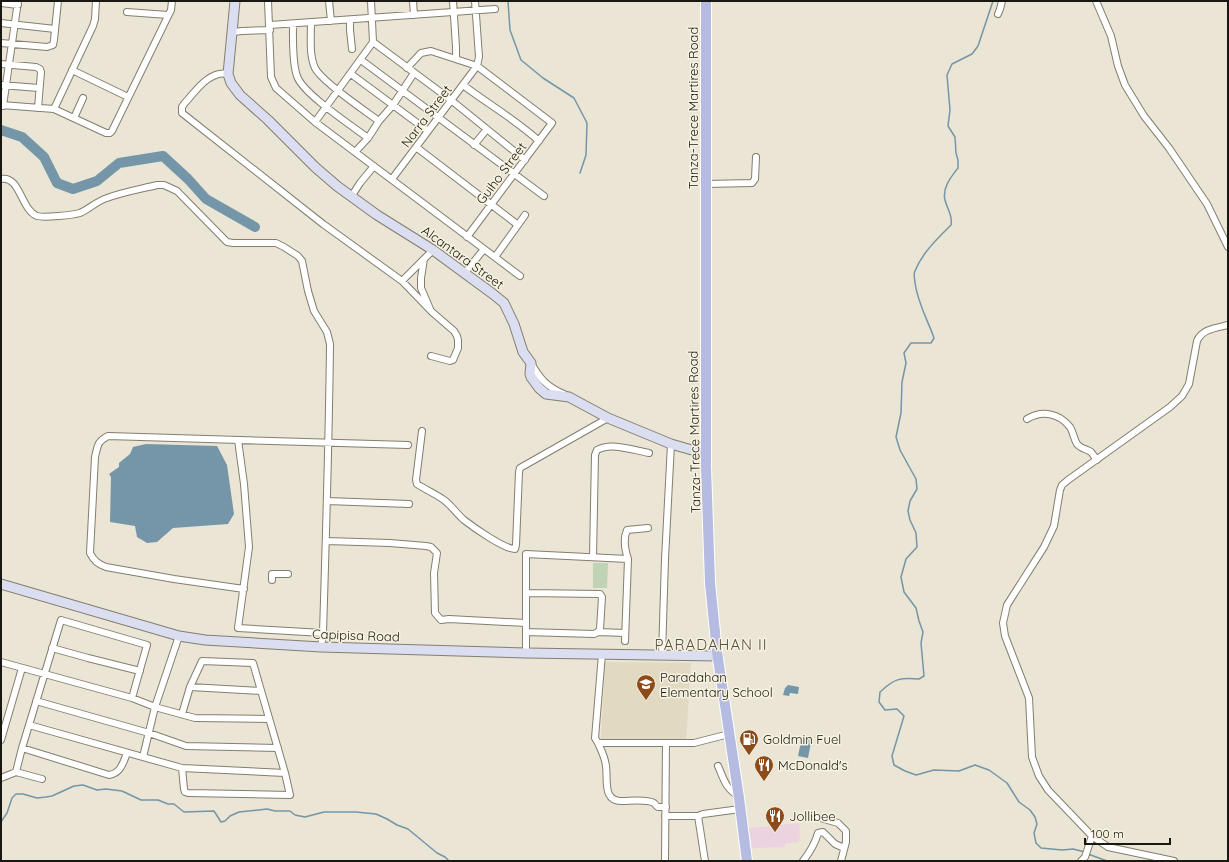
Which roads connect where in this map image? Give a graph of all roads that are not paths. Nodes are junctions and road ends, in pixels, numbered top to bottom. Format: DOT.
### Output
graph roads {
  1 [pos="58,1"];
  2 [pos="96,1"];
  3 [pos="172,1"];
  4 [pos="235,1"];
  5 [pos="268,1"];
  6 [pos="329,1"];
  7 [pos="371,1"];
  8 [pos="413,1"];
  9 [pos="453,1"];
  10 [pos="475,1"];
  11 [pos="706,1"];
  12 [pos="1002,1"];
  13 [pos="1096,1"];
  14 [pos="1,3"];
  15 [pos="18,3"];
  16 [pos="495,9"];
  17 [pos="476,10"];
  18 [pos="127,12"];
  19 [pos="454,12"];
  20 [pos="168,14"];
  21 [pos="998,14"];
  22 [pos="414,15"];
  23 [pos="372,18"];
  24 [pos="350,20"];
  25 [pos="331,21"];
  26 [pos="311,22"];
  27 [pos="1,23"];
  28 [pos="293,24"];
  29 [pos="15,25"];
  30 [pos="270,28"];
  31 [pos="55,29"];
  32 [pos="233,32"];
  33 [pos="373,42"];
  34 [pos="1,43"];
  35 [pos="12,45"];
  36 [pos="352,49"];
  37 [pos="456,59"];
  38 [pos="361,60"];
  39 [pos="1,64"];
  40 [pos="9,65"];
  41 [pos="477,66"];
  42 [pos="407,68"];
  43 [pos="72,70"];
  44 [pos="414,73"];
  45 [pos="228,74"];
  46 [pos="351,74"];
  47 [pos="3,85"];
  48 [pos="463,85"];
  49 [pos="39,88"];
  50 [pos="403,90"];
  51 [pos="338,91"];
  52 [pos="128,97"];
  53 [pos="83,98"];
  54 [pos="451,100"];
  55 [pos="2,105"];
  56 [pos="393,105"];
  57 [pos="327,107"];
  58 [pos="38,108"];
  59 [pos="54,109"];
  60 [pos="74,118"];
  61 [pos="438,118"];
  62 [pos="379,121"];
  63 [pos="315,122"];
  64 [pos="487,129"];
  65 [pos="428,131"];
  66 [pos="368,138"];
  67 [pos="539,140"];
  68 [pos="474,145"];
  69 [pos="416,147"];
  70 [pos="355,152"];
  71 [pos="756,157"];
  72 [pos="525,160"];
  73 [pos="374,166"];
  74 [pos="514,174"];
  75 [pos="1,179"];
  76 [pos="392,179"];
  77 [pos="706,184"];
  78 [pos="544,196"];
  79 [pos="351,197"];
  80 [pos="491,205"];
  81 [pos="525,215"];
  82 [pos="518,225"];
  83 [pos="467,237"];
  84 [pos="1228,247"];
  85 [pos="484,249"];
  86 [pos="433,250"];
  87 [pos="495,257"];
  88 [pos="424,258"];
  89 [pos="464,274"];
  90 [pos="520,276"];
  91 [pos="402,281"];
  92 [pos="432,312"];
  93 [pos="1228,325"];
  94 [pos="431,356"];
  95 [pos="608,418"];
  96 [pos="1027,419"];
  97 [pos="422,432"];
  98 [pos="238,440"];
  99 [pos="329,442"];
  100 [pos="671,444"];
  101 [pos="408,445"];
  102 [pos="649,453"];
  103 [pos="706,454"];
  104 [pos="1097,460"];
  105 [pos="327,501"];
  106 [pos="409,504"];
  107 [pos="648,528"];
  108 [pos="327,541"];
  109 [pos="593,557"];
  110 [pos="628,559"];
  111 [pos="288,574"];
  112 [pos="272,580"];
  113 [pos="1,584"];
  114 [pos="244,589"];
  115 [pos="526,593"];
  116 [pos="526,623"];
  117 [pos="526,632"];
  118 [pos="598,632"];
  119 [pos="323,633"];
  120 [pos="625,633"];
  121 [pos="179,636"];
  122 [pos="624,641"];
  123 [pos="321,647"];
  124 [pos="52,648"];
  125 [pos="526,653"];
  126 [pos="602,654"];
  127 [pos="662,655"];
  128 [pos="718,656"];
  129 [pos="1,662"];
  130 [pos="22,668"];
  131 [pos="140,671"];
  132 [pos="44,674"];
  133 [pos="190,687"];
  134 [pos="261,691"];
  135 [pos="132,698"];
  136 [pos="36,701"];
  137 [pos="155,707"];
  138 [pos="182,714"];
  139 [pos="269,719"];
  140 [pos="29,725"];
  141 [pos="148,733"];
  142 [pos="729,734"];
  143 [pos="1,740"];
  144 [pos="598,742"];
  145 [pos="666,743"];
  146 [pos="22,748"];
  147 [pos="278,748"];
  148 [pos="127,753"];
  149 [pos="143,757"];
  150 [pos="718,766"];
  151 [pos="182,768"];
  152 [pos="16,772"];
  153 [pos="285,773"];
  154 [pos="1,778"];
  155 [pos="42,779"];
  156 [pos="738,795"];
  157 [pos="666,807"];
  158 [pos="740,809"];
  159 [pos="665,816"];
  160 [pos="698,816"];
  161 [pos="818,817"];
  162 [pos="1091,839"];
  163 [pos="844,848"];
  164 [pos="1083,859"];
  165 [pos="665,861"];
  166 [pos="705,861"];
  167 [pos="747,861"];
  168 [pos="803,861"];
  169 [pos="841,861"];
  170 [pos="1174,861"];
  1 -- 31 [label="street"];
  2 -- 43 [label="street"];
  3 -- 20 [label="street"];
  4 -- 32 [label="main road"];
  5 -- 30 [label="street"];
  6 -- 25 [label="street"];
  7 -- 23 [label="street"];
  8 -- 22 [label="street"];
  9 -- 19 [label="street"];
  10 -- 17 [label="street"];
  11 -- 77 [label="main road, Tanza-Trece Martires Road"];
  12 -- 21 [label="street"];
  13 -- 84 [label="street"];
  14 -- 15 [label="street"];
  15 -- 29 [label="street"];
  16 -- 17 [label="street"];
  17 -- 19 [label="street"];
  17 -- 41 [label="street"];
  18 -- 20 [label="street"];
  19 -- 22 [label="street"];
  19 -- 37 [label="street"];
  20 -- 52 [label="street"];
  22 -- 23 [label="street"];
  23 -- 24 [label="street"];
  23 -- 33 [label="street"];
  24 -- 25 [label="street"];
  24 -- 36 [label="street"];
  25 -- 26 [label="street"];
  26 -- 28 [label="street"];
  26 -- 51 [label="street"];
  27 -- 29 [label="street"];
  28 -- 30 [label="street"];
  28 -- 57 [label="street"];
  29 -- 31 [label="street"];
  29 -- 35 [label="street"];
  30 -- 32 [label="street"];
  30 -- 63 [label="street"];
  31 -- 35 [label="street"];
  32 -- 45 [label="main road"];
  33 -- 38 [label="street"];
  33 -- 42 [label="street"];
  34 -- 35 [label="street"];
  35 -- 40 [label="street"];
  37 -- 41 [label="street"];
  37 -- 42 [label="street"];
  38 -- 46 [label="street"];
  38 -- 50 [label="street"];
  39 -- 40 [label="street"];
  40 -- 47 [label="street"];
  40 -- 49 [label="street"];
  41 -- 48 [label="street, Narra Street"];
  41 -- 67 [label="street, Guiho Street"];
  42 -- 44 [label="street"];
  43 -- 52 [label="street"];
  43 -- 59 [label="street"];
  44 -- 50 [label="street"];
  44 -- 54 [label="street"];
  45 -- 79 [label="main road, Alcantara Street"];
  45 -- 91 [label="street"];
  46 -- 51 [label="street"];
  46 -- 56 [label="street"];
  47 -- 49 [label="street"];
  47 -- 55 [label="street"];
  48 -- 54 [label="street, Narra Street"];
  48 -- 67 [label="street"];
  49 -- 58 [label="street"];
  50 -- 56 [label="street"];
  50 -- 61 [label="street"];
  51 -- 57 [label="street"];
  51 -- 62 [label="street"];
  52 -- 60 [label="street"];
  53 -- 60 [label="street"];
  54 -- 61 [label="street, Narra Street"];
  54 -- 64 [label="street"];
  55 -- 58 [label="street"];
  56 -- 62 [label="street"];
  56 -- 65 [label="street"];
  57 -- 63 [label="street"];
  57 -- 66 [label="street"];
  58 -- 59 [label="street"];
  59 -- 60 [label="street"];
  61 -- 65 [label="street, Narra Street"];
  61 -- 68 [label="street"];
  62 -- 66 [label="street"];
  63 -- 70 [label="street"];
  64 -- 68 [label="street"];
  64 -- 72 [label="street"];
  65 -- 69 [label="street, Narra Street"];
  66 -- 70 [label="street"];
  67 -- 72 [label="street, Guiho Street"];
  68 -- 74 [label="street"];
  69 -- 76 [label="street, Narra Street"];
  69 -- 80 [label="street"];
  70 -- 73 [label="street"];
  71 -- 77 [label="street"];
  72 -- 74 [label="street, Guiho Street"];
  73 -- 76 [label="street"];
  73 -- 79 [label="street"];
  74 -- 78 [label="street"];
  74 -- 80 [label="street, Guiho Street"];
  75 -- 99 [label="street"];
  76 -- 83 [label="street"];
  77 -- 103 [label="main road, Tanza-Trece Martires Road"];
  79 -- 86 [label="main road, Alcantara Street"];
  80 -- 82 [label="street"];
  80 -- 83 [label="street, Guiho Street"];
  81 -- 82 [label="street"];
  82 -- 87 [label="street"];
  83 -- 85 [label="street"];
  85 -- 87 [label="street"];
  85 -- 89 [label="street"];
  86 -- 88 [label="street"];
  86 -- 89 [label="main road, Alcantara Street"];
  87 -- 90 [label="street"];
  88 -- 91 [label="street"];
  88 -- 92 [label="street"];
  89 -- 95 [label="main road, Alcantara Street"];
  91 -- 92 [label="street"];
  92 -- 94 [label="street"];
  93 -- 104 [label="street"];
  95 -- 97 [label="street"];
  95 -- 100 [label="main road, Alcantara Street"];
  96 -- 104 [label="street"];
  98 -- 99 [label="street"];
  98 -- 114 [label="street"];
  98 -- 114 [label="street"];
  99 -- 101 [label="street"];
  99 -- 105 [label="street"];
  100 -- 103 [label="main road, Alcantara Street"];
  100 -- 127 [label="street"];
  102 -- 109 [label="street"];
  103 -- 128 [label="main road, Tanza-Trece Martires Road"];
  104 -- 162 [label="street"];
  105 -- 106 [label="street"];
  105 -- 108 [label="street"];
  107 -- 110 [label="street"];
  108 -- 116 [label="street"];
  108 -- 119 [label="street"];
  109 -- 110 [label="street"];
  109 -- 115 [label="street"];
  110 -- 120 [label="street"];
  111 -- 112 [label="street"];
  113 -- 121 [label="main road, Capipisa Road"];
  114 -- 119 [label="street"];
  115 -- 116 [label="street"];
  115 -- 118 [label="street"];
  116 -- 117 [label="street"];
  117 -- 118 [label="street"];
  117 -- 125 [label="street"];
  118 -- 120 [label="street"];
  119 -- 123 [label="street"];
  120 -- 122 [label="street"];
  121 -- 123 [label="main road, Capipisa Road"];
  121 -- 137 [label="street"];
  123 -- 125 [label="main road, Capipisa Road"];
  124 -- 131 [label="street"];
  124 -- 131 [label="street"];
  124 -- 132 [label="street"];
  125 -- 126 [label="main road, Capipisa Road"];
  126 -- 127 [label="main road, Capipisa Road"];
  126 -- 144 [label="street"];
  127 -- 128 [label="main road, Capipisa Road"];
  128 -- 142 [label="main road, Tanza-Trece Martires Road"];
  129 -- 130 [label="street"];
  130 -- 132 [label="street"];
  130 -- 143 [label="street"];
  131 -- 135 [label="street"];
  132 -- 135 [label="street"];
  132 -- 136 [label="street"];
  133 -- 134 [label="street"];
  133 -- 134 [label="street"];
  133 -- 138 [label="street"];
  134 -- 139 [label="street"];
  135 -- 137 [label="street"];
  136 -- 140 [label="street"];
  136 -- 141 [label="street"];
  137 -- 138 [label="street"];
  137 -- 141 [label="street"];
  138 -- 139 [label="street"];
  139 -- 147 [label="street"];
  140 -- 146 [label="street"];
  140 -- 148 [label="street"];
  141 -- 147 [label="street"];
  141 -- 149 [label="street"];
  142 -- 145 [label="street"];
  142 -- 156 [label="main road, Tanza-Trece Martires Road"];
  144 -- 145 [label="street"];
  144 -- 157 [label="street"];
  145 -- 157 [label="street"];
  146 -- 148 [label="street"];
  146 -- 152 [label="street"];
  147 -- 153 [label="street"];
  148 -- 149 [label="street"];
  149 -- 151 [label="street"];
  150 -- 156 [label="street"];
  151 -- 153 [label="street"];
  151 -- 153 [label="street"];
  152 -- 154 [label="street"];
  152 -- 155 [label="street"];
  156 -- 158 [label="main road, Tanza-Trece Martires Road"];
  157 -- 159 [label="street"];
  158 -- 160 [label="street"];
  158 -- 167 [label="main road, Tanza-Trece Martires Road"];
  159 -- 160 [label="street"];
  159 -- 165 [label="street"];
  160 -- 166 [label="street"];
  161 -- 163 [label="street"];
  162 -- 164 [label="street"];
  162 -- 170 [label="street"];
  163 -- 168 [label="street"];
  163 -- 169 [label="street"];
}
